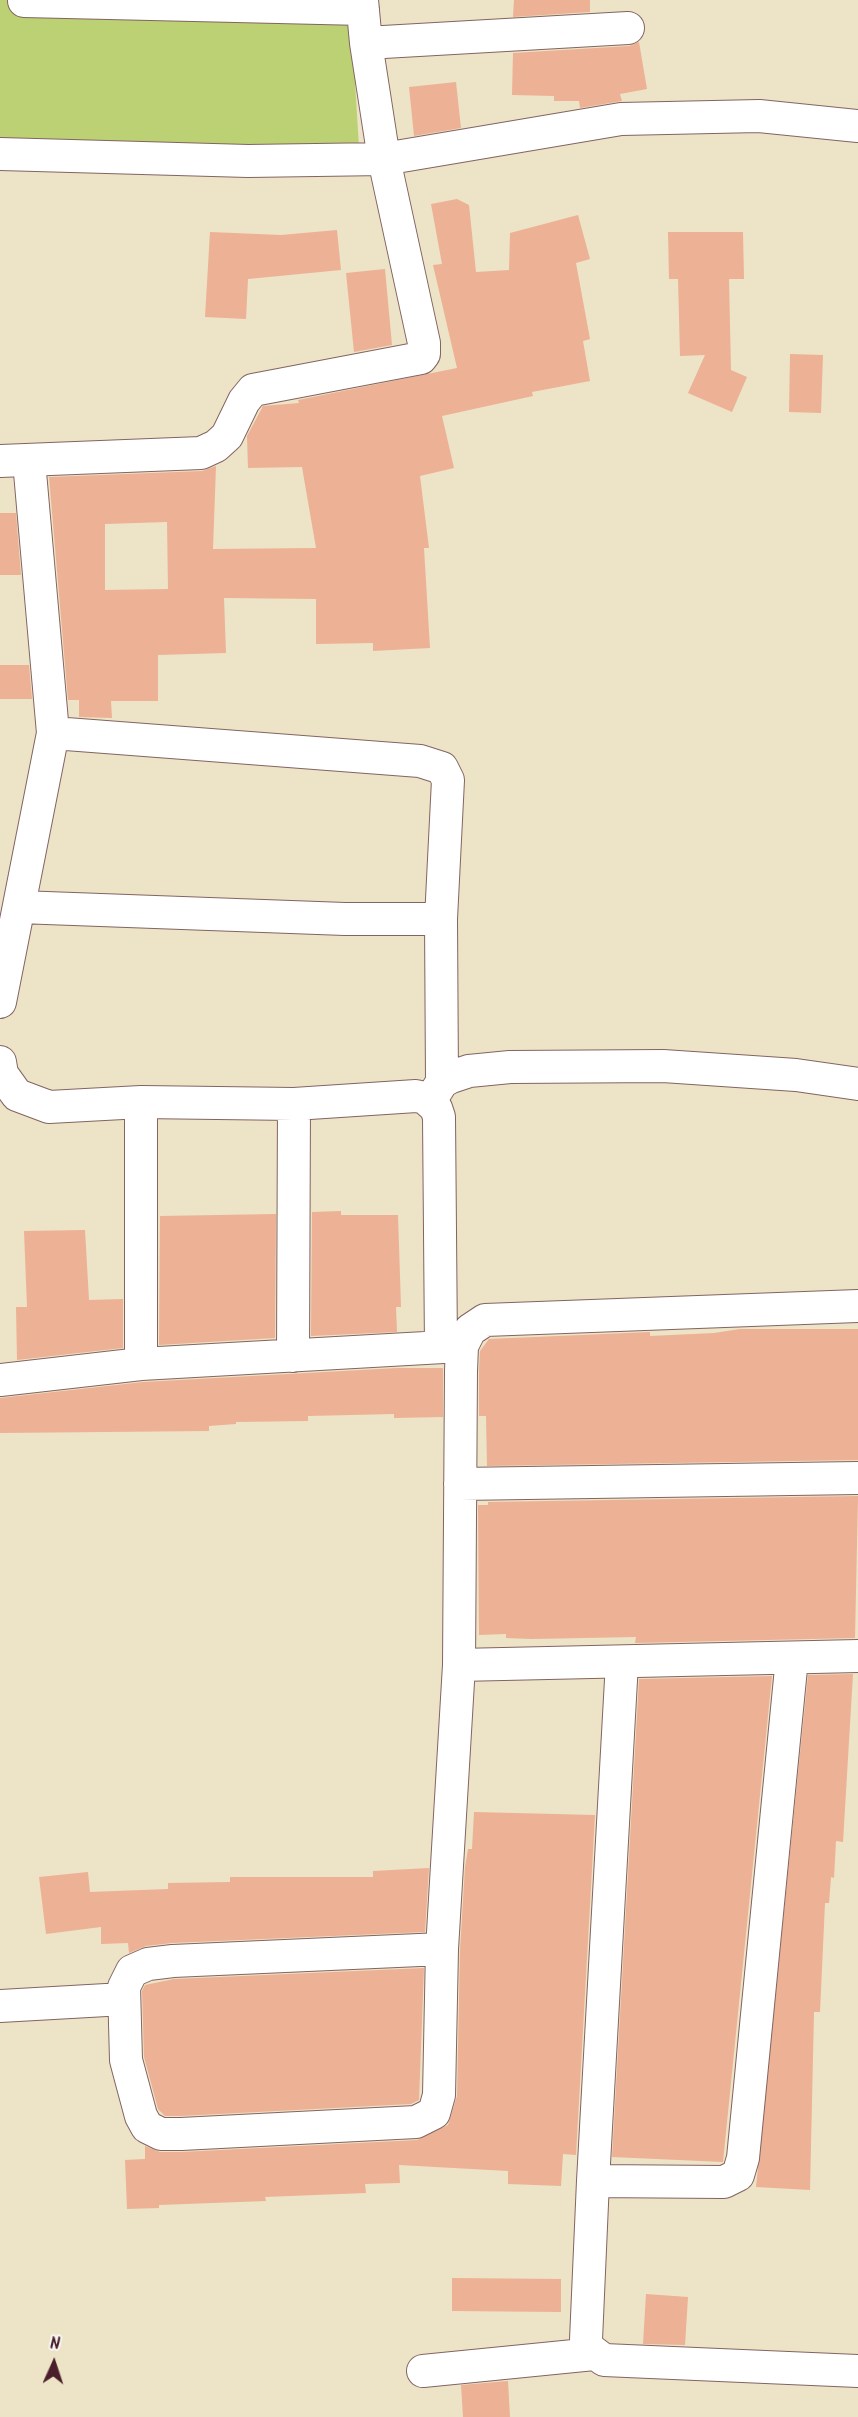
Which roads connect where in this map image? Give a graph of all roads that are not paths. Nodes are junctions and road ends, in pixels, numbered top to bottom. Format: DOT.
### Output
graph roads {
  1 [pos="24,1"];
  2 [pos="363,4"];
  3 [pos="628,28"];
  4 [pos="366,43"];
  5 [pos="858,126"];
  6 [pos="0,154"];
  7 [pos="384,159"];
  8 [pos="14,461"];
  9 [pos="53,733"];
  10 [pos="19,907"];
  11 [pos="441,919"];
  12 [pos="0,1002"];
  13 [pos="0,1062"];
  14 [pos="858,1084"];
  15 [pos="436,1092"];
  16 [pos="141,1102"];
  17 [pos="294,1104"];
  18 [pos="858,1306"];
  19 [pos="452,1347"];
  20 [pos="293,1356"];
  21 [pos="141,1364"];
  22 [pos="0,1380"];
  23 [pos="858,1478"];
  24 [pos="460,1484"];
  25 [pos="858,1656"];
  26 [pos="792,1658"];
  27 [pos="622,1662"];
  28 [pos="459,1665"];
  29 [pos="442,1949"];
  30 [pos="124,1999"];
  31 [pos="0,2006"];
  32 [pos="592,2181"];
  33 [pos="594,2354"];
  34 [pos="423,2371"];
  35 [pos="858,2371"];
  1 -- 2 [label="street"];
  2 -- 4 [label="street"];
  3 -- 4 [label="street"];
  4 -- 7 [label="street"];
  5 -- 7 [label="street"];
  6 -- 7 [label="street"];
  7 -- 8 [label="street"];
  8 -- 9 [label="street"];
  9 -- 10 [label="street"];
  9 -- 11 [label="street"];
  10 -- 11 [label="street"];
  10 -- 12 [label="street"];
  11 -- 15 [label="street"];
  13 -- 16 [label="street"];
  14 -- 15 [label="street"];
  15 -- 17 [label="street"];
  15 -- 19 [label="street"];
  16 -- 17 [label="street"];
  16 -- 21 [label="street"];
  17 -- 20 [label="street"];
  18 -- 19 [label="street"];
  19 -- 20 [label="street"];
  19 -- 24 [label="street"];
  20 -- 21 [label="street"];
  21 -- 22 [label="street"];
  23 -- 24 [label="street"];
  24 -- 28 [label="street"];
  25 -- 26 [label="street"];
  26 -- 27 [label="street"];
  26 -- 32 [label="street"];
  27 -- 28 [label="street"];
  27 -- 32 [label="street"];
  28 -- 29 [label="street"];
  29 -- 30 [label="street"];
  29 -- 30 [label="street"];
  30 -- 31 [label="street"];
  32 -- 33 [label="street"];
  33 -- 34 [label="street"];
  33 -- 35 [label="street"];
}
